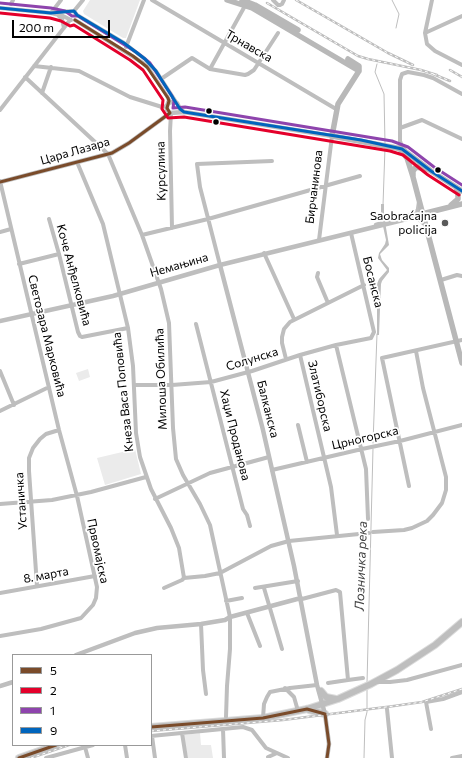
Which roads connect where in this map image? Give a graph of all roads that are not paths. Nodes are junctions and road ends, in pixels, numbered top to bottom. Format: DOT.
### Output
graph roads {
  1 [pos="60,0"];
  2 [pos="144,0"];
  3 [pos="152,0"];
  4 [pos="227,0"];
  5 [pos="273,0"];
  6 [pos="284,0"];
  7 [pos="432,0"];
  8 [pos="81,1"];
  9 [pos="246,2"];
  10 [pos="78,7"];
  11 [pos="0,8"];
  12 [pos="74,12"];
  13 [pos="51,13"];
  14 [pos="57,14"];
  15 [pos="462,16"];
  16 [pos="82,18"];
  17 [pos="68,19"];
  18 [pos="75,20"];
  19 [pos="64,28"];
  20 [pos="278,33"];
  21 [pos="425,33"];
  22 [pos="224,43"];
  23 [pos="127,45"];
  24 [pos="124,51"];
  25 [pos="258,63"];
  26 [pos="462,65"];
  27 [pos="34,66"];
  28 [pos="51,67"];
  29 [pos="210,69"];
  30 [pos="25,77"];
  31 [pos="161,79"];
  32 [pos="42,93"];
  33 [pos="462,94"];
  34 [pos="168,105"];
  35 [pos="177,105"];
  36 [pos="336,109"];
  37 [pos="0,110"];
  38 [pos="184,112"];
  39 [pos="172,113"];
  40 [pos="400,128"];
  41 [pos="332,136"];
  42 [pos="462,139"];
  43 [pos="400,141"];
  44 [pos="398,148"];
  45 [pos="405,151"];
  46 [pos="108,154"];
  47 [pos="272,161"];
  48 [pos="77,162"];
  49 [pos="430,170"];
  50 [pos="360,176"];
  51 [pos="413,177"];
  52 [pos="0,182"];
  53 [pos="326,186"];
  54 [pos="456,187"];
  55 [pos="462,191"];
  56 [pos="420,204"];
  57 [pos="462,204"];
  58 [pos="448,207"];
  59 [pos="433,211"];
  60 [pos="422,214"];
  61 [pos="413,218"];
  62 [pos="49,219"];
  63 [pos="208,219"];
  64 [pos="426,225"];
  65 [pos="172,228"];
  66 [pos="11,229"];
  67 [pos="365,229"];
  68 [pos="0,232"];
  69 [pos="351,233"];
  70 [pos="142,236"];
  71 [pos="319,240"];
  72 [pos="264,253"];
  73 [pos="59,254"];
  74 [pos="19,264"];
  75 [pos="220,265"];
  76 [pos="318,273"];
  77 [pos="462,276"];
  78 [pos="441,280"];
  79 [pos="159,283"];
  80 [pos="364,285"];
  81 [pos="119,294"];
  82 [pos="328,303"];
  83 [pos="71,306"];
  84 [pos="32,314"];
  85 [pos="294,319"];
  86 [pos="0,321"];
  87 [pos="196,324"];
  88 [pos="128,328"];
  89 [pos="373,336"];
  90 [pos="459,341"];
  91 [pos="336,346"];
  92 [pos="416,351"];
  93 [pos="300,355"];
  94 [pos="286,359"];
  95 [pos="462,363"];
  96 [pos="0,371"];
  97 [pos="248,372"];
  98 [pos="211,382"];
  99 [pos="134,385"];
  100 [pos="172,385"];
  101 [pos="50,386"];
  102 [pos="14,405"];
  103 [pos="0,411"];
  104 [pos="298,425"];
  105 [pos="462,425"];
  106 [pos="59,430"];
  107 [pos="434,432"];
  108 [pos="400,441"];
  109 [pos="362,449"];
  110 [pos="269,457"];
  111 [pos="324,458"];
  112 [pos="307,462"];
  113 [pos="232,466"];
  114 [pos="272,470"];
  115 [pos="146,477"];
  116 [pos="187,482"];
  117 [pos="409,486"];
  118 [pos="77,496"];
  119 [pos="155,498"];
  120 [pos="31,502"];
  121 [pos="0,504"];
  122 [pos="368,519"];
  123 [pos="250,526"];
  124 [pos="337,535"];
  125 [pos="289,541"];
  126 [pos="220,573"];
  127 [pos="95,576"];
  128 [pos="184,578"];
  129 [pos="298,581"];
  130 [pos="37,586"];
  131 [pos="164,588"];
  132 [pos="255,588"];
  133 [pos="264,588"];
  134 [pos="0,593"];
  135 [pos="242,598"];
  136 [pos="301,599"];
  137 [pos="226,601"];
  138 [pos="268,606"];
  139 [pos="247,613"];
  140 [pos="230,617"];
  141 [pos="462,622"];
  142 [pos="201,624"];
  143 [pos="0,636"];
  144 [pos="260,646"];
  145 [pos="282,649"];
  146 [pos="79,654"];
  147 [pos="313,661"];
  148 [pos="462,665"];
  149 [pos="363,678"];
  150 [pos="348,680"];
  151 [pos="12,682"];
  152 [pos="376,682"];
  153 [pos="328,683"];
  154 [pos="317,685"];
  155 [pos="0,686"];
  156 [pos="285,688"];
  157 [pos="321,691"];
  158 [pos="462,692"];
  159 [pos="206,694"];
  160 [pos="338,699"];
  161 [pos="324,708"];
  162 [pos="307,709"];
  163 [pos="387,709"];
  164 [pos="298,711"];
  165 [pos="226,717"];
  166 [pos="263,718"];
  167 [pos="152,727"];
  168 [pos="223,729"];
  169 [pos="431,729"];
  170 [pos="182,733"];
  171 [pos="152,736"];
  172 [pos="152,742"];
  173 [pos="53,746"];
  174 [pos="89,746"];
  175 [pos="125,746"];
  176 [pos="85,747"];
  177 [pos="266,748"];
  178 [pos="277,753"];
  179 [pos="462,756"];
  180 [pos="268,757"];
  181 [pos="19,758"];
  182 [pos="46,758"];
  183 [pos="88,758"];
  184 [pos="127,758"];
  185 [pos="155,758"];
  186 [pos="186,758"];
  187 [pos="224,758"];
  188 [pos="288,758"];
  189 [pos="327,758"];
  190 [pos="392,758"];
  191 [pos="452,758"];
  1 -- 13 [label="street"];
  2 -- 23 [label="street"];
  3 -- 22 [label="street, Трнавска"];
  4 -- 9 [label="main road"];
  5 -- 6 [label="street"];
  7 -- 21 [label="street"];
  8 -- 10 [label="street"];
  9 -- 22 [label="street"];
  9 -- 36 [label="main road, Бирчанинова"];
  10 -- 12 [label="street"];
  10 -- 16 [label="street"];
  11 -- 13 [label="street"];
  12 -- 13 [label="street"];
  12 -- 16 [label="street"];
  12 -- 17 [label="street"];
  12 -- 18 [label="street"];
  13 -- 14 [label="street"];
  14 -- 17 [label="street"];
  14 -- 19 [label="street"];
  15 -- 21 [label="street"];
  16 -- 23 [label="street"];
  17 -- 18 [label="street"];
  17 -- 19 [label="street"];
  18 -- 24 [label="street"];
  19 -- 27 [label="street"];
  20 -- 25 [label="street"];
  21 -- 26 [label="street"];
  22 -- 25 [label="street, Трнавска"];
  22 -- 29 [label="street"];
  23 -- 24 [label="street"];
  23 -- 31 [label="street"];
  24 -- 34 [label="street"];
  25 -- 29 [label="street"];
  25 -- 36 [label="street, Трнавска"];
  27 -- 28 [label="street"];
  27 -- 30 [label="street"];
  28 -- 32 [label="street"];
  28 -- 34 [label="street"];
  29 -- 31 [label="street"];
  30 -- 32 [label="street, Милоша Обилића"];
  30 -- 37 [label="street"];
  31 -- 35 [label="street"];
  32 -- 46 [label="street, Милоша Обилића"];
  33 -- 40 [label="street"];
  34 -- 35 [label="street"];
  34 -- 39 [label="street"];
  35 -- 38 [label="street"];
  35 -- 39 [label="street"];
  36 -- 41 [label="main road, Бирчанинова"];
  38 -- 39 [label="street"];
  38 -- 41 [label="street"];
  39 -- 46 [label="street, Цара Лазара"];
  39 -- 65 [label="street, Курсулина"];
  40 -- 42 [label="street"];
  40 -- 43 [label="street"];
  41 -- 44 [label="main road"];
  41 -- 53 [label="street, Бирчанинова"];
  43 -- 44 [label="street"];
  43 -- 45 [label="street"];
  44 -- 45 [label="main road"];
  44 -- 51 [label="main road"];
  45 -- 49 [label="main road"];
  46 -- 48 [label="street, Цара Лазара"];
  46 -- 70 [label="street, Милоша Обилића"];
  47 -- 63 [label="street, Балканска"];
  48 -- 52 [label="street, Цара Лазара"];
  48 -- 81 [label="street, Кнеза Васа Поповића"];
  49 -- 51 [label="main road"];
  49 -- 54 [label="main road"];
  50 -- 53 [label="street"];
  51 -- 56 [label="main road"];
  52 -- 66 [label="street, Светозара Марковића"];
  53 -- 63 [label="street"];
  53 -- 71 [label="street, Бирчанинова"];
  54 -- 55 [label="main road"];
  54 -- 58 [label="main road"];
  56 -- 59 [label="main road"];
  56 -- 60 [label="main road"];
  56 -- 67 [label="street, Немањина"];
  57 -- 58 [label="main road, Немањина"];
  58 -- 59 [label="main road, Немањина"];
  59 -- 60 [label="main road, Немањина"];
  59 -- 64 [label="main road"];
  60 -- 61 [label="street, Немањина"];
  60 -- 64 [label="main road"];
  61 -- 64 [label="main road"];
  61 -- 67 [label="street, Немањина"];
  62 -- 73 [label="street, Коче Анђелковића"];
  63 -- 65 [label="street"];
  63 -- 75 [label="street, Балканска"];
  64 -- 78 [label="main road"];
  65 -- 70 [label="street"];
  66 -- 68 [label="street"];
  66 -- 74 [label="street, Светозара Марковића"];
  67 -- 69 [label="street, Немањина"];
  69 -- 71 [label="street, Немањина"];
  69 -- 80 [label="street, Босанска"];
  70 -- 79 [label="street, Милоша Обилића"];
  71 -- 72 [label="street, Немањина"];
  72 -- 75 [label="street, Немањина"];
  72 -- 85 [label="street"];
  73 -- 74 [label="street"];
  73 -- 83 [label="street, Коче Анђелковића"];
  74 -- 84 [label="street, Светозара Марковића"];
  75 -- 79 [label="street, Немањина"];
  75 -- 97 [label="street, Балканска"];
  76 -- 82 [label="street"];
  77 -- 78 [label="street"];
  78 -- 90 [label="main road"];
  79 -- 81 [label="street, Немањина"];
  79 -- 100 [label="street, Милоша Обилића"];
  80 -- 82 [label="street"];
  80 -- 89 [label="street, Босанска"];
  81 -- 83 [label="street, Немањина"];
  81 -- 88 [label="street, Кнеза Васа Поповића"];
  82 -- 85 [label="street"];
  83 -- 84 [label="street, Немањина"];
  83 -- 88 [label="street, Коче Анђелковића"];
  84 -- 86 [label="street, Немањина"];
  84 -- 101 [label="street, Светозара Марковића"];
  85 -- 94 [label="street"];
  87 -- 98 [label="street, Хаџи Проданова"];
  88 -- 99 [label="street, Кнеза Васа Поповића"];
  89 -- 91 [label="street, Солунска"];
  90 -- 92 [label="street"];
  90 -- 95 [label="main road"];
  91 -- 93 [label="street, Солунска"];
  91 -- 109 [label="street"];
  92 -- 107 [label="street"];
  92 -- 108 [label="street"];
  93 -- 94 [label="street, Солунска"];
  93 -- 111 [label="street, Златиборска"];
  94 -- 97 [label="street, Солунска"];
  96 -- 102 [label="street"];
  97 -- 98 [label="street, Солунска"];
  97 -- 110 [label="street, Балканска"];
  98 -- 100 [label="street, Солунска"];
  98 -- 113 [label="street, Хаџи Проданова"];
  99 -- 100 [label="street, Солунска"];
  99 -- 115 [label="street, Кнеза Васа Поповића"];
  100 -- 116 [label="street, Милоша Обилића"];
  101 -- 102 [label="street"];
  101 -- 106 [label="street, Светозара Марковића"];
  102 -- 103 [label="street"];
  104 -- 112 [label="street"];
  105 -- 107 [label="street, Црногорска"];
  106 -- 118 [label="street, Светозара Марковића"];
  106 -- 120 [label="street, Устаничка"];
  107 -- 108 [label="street, Црногорска"];
  107 -- 124 [label="street"];
  108 -- 109 [label="street, Црногорска"];
  108 -- 117 [label="street"];
  109 -- 111 [label="street, Црногорска"];
  109 -- 122 [label="street"];
  110 -- 113 [label="street"];
  110 -- 114 [label="street, Балканска"];
  111 -- 112 [label="street, Црногорска"];
  111 -- 124 [label="street, Златиборска"];
  112 -- 114 [label="street, Црногорска"];
  113 -- 116 [label="street"];
  113 -- 123 [label="street, Хаџи Проданова"];
  114 -- 125 [label="street, Балканска"];
  115 -- 118 [label="street"];
  115 -- 119 [label="street, Кнеза Васа Поповића"];
  116 -- 119 [label="street"];
  116 -- 126 [label="street, Милоша Обилића"];
  118 -- 120 [label="street"];
  118 -- 127 [label="street, Првомајска"];
  119 -- 128 [label="street, Кнеза Васа Поповића"];
  120 -- 121 [label="street"];
  120 -- 130 [label="street, Устаничка"];
  124 -- 125 [label="street"];
  125 -- 126 [label="street"];
  125 -- 129 [label="street, Балканска"];
  126 -- 128 [label="street"];
  126 -- 137 [label="street, Милоша Обилића"];
  127 -- 130 [label="street, 8. марта"];
  127 -- 143 [label="street, Првомајска"];
  128 -- 131 [label="street"];
  129 -- 133 [label="street"];
  129 -- 136 [label="street, Балканска"];
  130 -- 134 [label="street, 8. марта"];
  132 -- 133 [label="street"];
  133 -- 138 [label="street"];
  135 -- 137 [label="street"];
  136 -- 138 [label="street"];
  136 -- 147 [label="street, Балканска"];
  136 -- 150 [label="street"];
  137 -- 140 [label="street, Милоша Обилића"];
  138 -- 139 [label="street"];
  138 -- 145 [label="street"];
  139 -- 140 [label="street"];
  139 -- 144 [label="street"];
  140 -- 142 [label="street"];
  140 -- 165 [label="street, Милоша Обилића"];
  141 -- 152 [label="main road"];
  142 -- 146 [label="street"];
  142 -- 159 [label="street"];
  147 -- 154 [label="street, Балканска"];
  147 -- 157 [label="street, Балканска"];
  148 -- 152 [label="street"];
  149 -- 150 [label="street"];
  150 -- 153 [label="street"];
  151 -- 155 [label="street"];
  152 -- 160 [label="main road"];
  154 -- 156 [label="street"];
  154 -- 161 [label="street, Балканска"];
  156 -- 164 [label="street"];
  156 -- 166 [label="street"];
  157 -- 160 [label="main road"];
  157 -- 161 [label="street, Балканска"];
  158 -- 169 [label="street"];
  160 -- 161 [label="main road"];
  161 -- 162 [label="main road"];
  161 -- 162 [label="main road"];
  161 -- 189 [label="street"];
  162 -- 164 [label="main road"];
  163 -- 190 [label="street"];
  164 -- 166 [label="main road"];
  166 -- 167 [label="main road"];
  168 -- 170 [label="street"];
  168 -- 177 [label="street"];
  168 -- 187 [label="street"];
  170 -- 171 [label="street"];
  170 -- 186 [label="street"];
  172 -- 185 [label="street"];
  173 -- 181 [label="main road"];
  174 -- 176 [label="street"];
  175 -- 184 [label="street"];
  176 -- 182 [label="street"];
  176 -- 183 [label="street"];
  177 -- 178 [label="street"];
  177 -- 180 [label="street"];
  178 -- 180 [label="street"];
  178 -- 188 [label="street"];
  179 -- 191 [label="street"];
}
